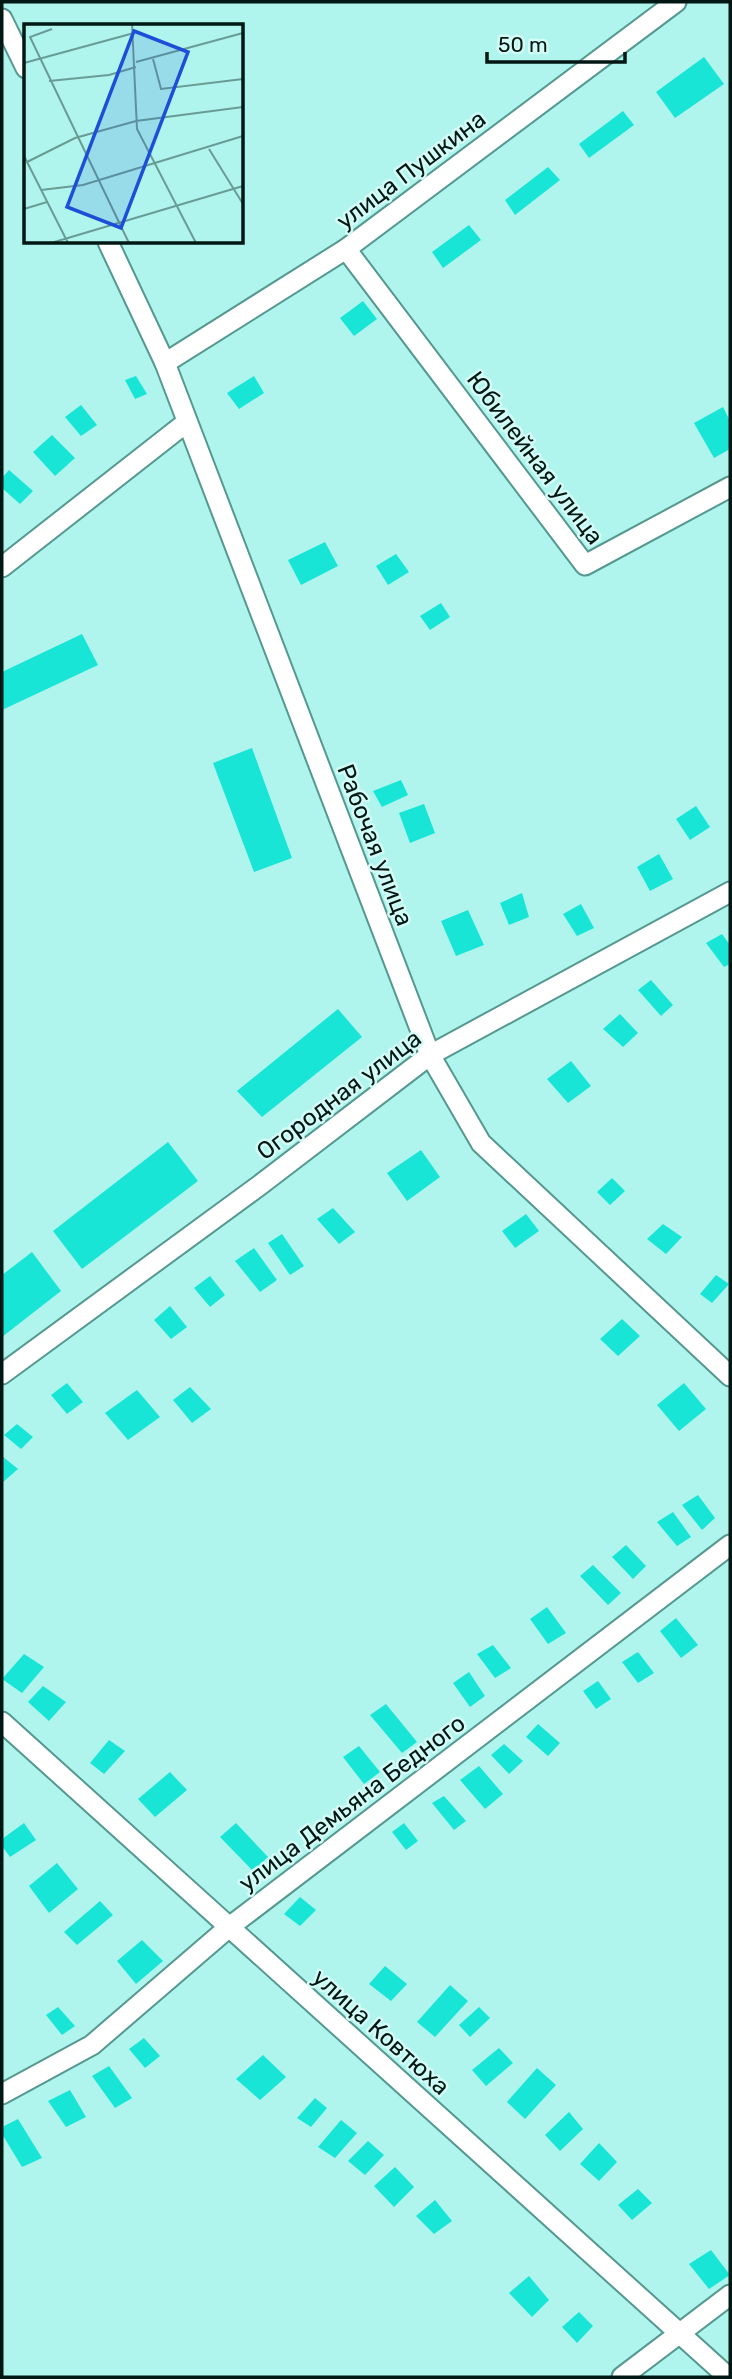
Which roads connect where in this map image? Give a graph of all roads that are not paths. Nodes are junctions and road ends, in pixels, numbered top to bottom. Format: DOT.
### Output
graph roads {
  1 [pos="676,2"];
  2 [pos="3,24"];
  3 [pos="24,64"];
  4 [pos="108,243"];
  5 [pos="346,249"];
  6 [pos="165,363"];
  7 [pos="187,422"];
  8 [pos="730,486"];
  9 [pos="2,567"];
  10 [pos="730,892"];
  11 [pos="430,1055"];
  12 [pos="2,1374"];
  13 [pos="730,1376"];
  14 [pos="730,1545"];
  15 [pos="2,1722"];
  16 [pos="228,1928"];
  17 [pos="2,2094"];
  18 [pos="730,2294"];
  19 [pos="679,2333"];
  20 [pos="621,2377"];
  21 [pos="728,2377"];
  1 -- 5 [label="street, улица Пушкина"];
  2 -- 3 [label="street"];
  4 -- 6 [label="street, Рабочая улица"];
  5 -- 6 [label="street, улица Пушкина"];
  5 -- 8 [label="street, Юбилейная улица"];
  6 -- 7 [label="street, Рабочая улица"];
  7 -- 9 [label="street"];
  7 -- 11 [label="street, Рабочая улица"];
  10 -- 11 [label="street, Огородная улица"];
  11 -- 12 [label="street, Огородная улица"];
  11 -- 13 [label="street, Рабочая улица"];
  14 -- 16 [label="street, улица Демьяна Бедного"];
  15 -- 16 [label="street, улица Ковтюха"];
  16 -- 17 [label="street, улица Демьяна Бедного"];
  16 -- 19 [label="street, улица Ковтюха"];
  18 -- 19 [label="street"];
  19 -- 20 [label="street"];
  19 -- 21 [label="street, улица Ковтюха"];
}
